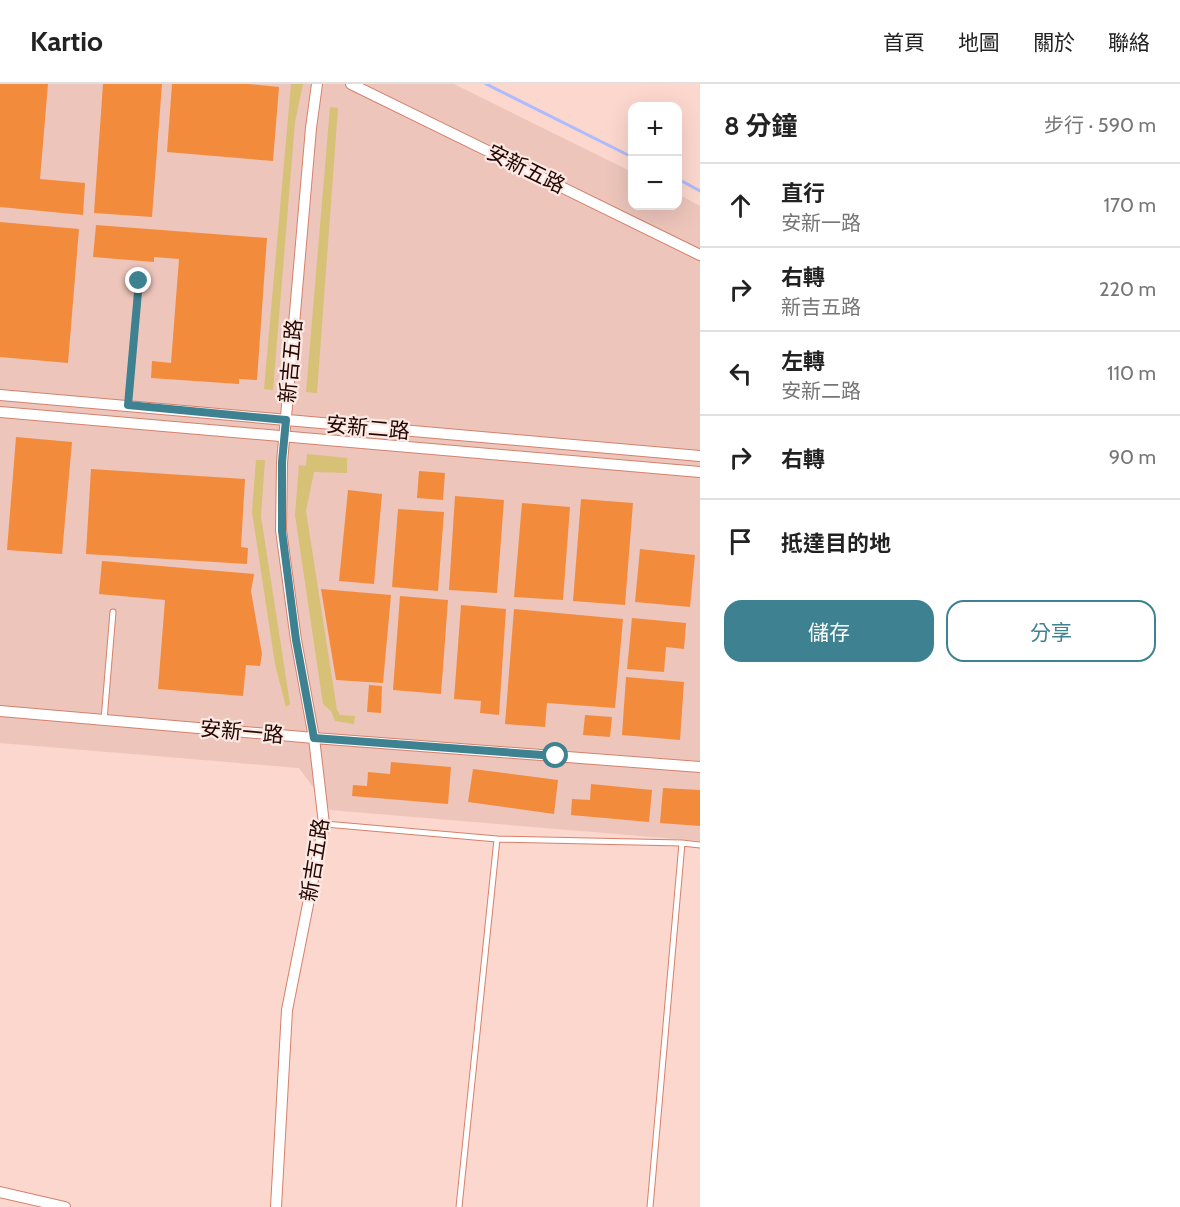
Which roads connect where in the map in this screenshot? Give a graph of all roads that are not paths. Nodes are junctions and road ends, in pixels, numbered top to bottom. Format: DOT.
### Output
graph roads {
  1 [pos="317,84"];
  2 [pos="351,84"];
  3 [pos="700,255"];
  4 [pos="139,281"];
  5 [pos="0,395"];
  6 [pos="128,405"];
  7 [pos="0,412"];
  8 [pos="286,420"];
  9 [pos="284,436"];
  10 [pos="700,456"];
  11 [pos="700,472"];
  12 [pos="113,612"];
  13 [pos="0,711"];
  14 [pos="104,720"];
  15 [pos="314,738"];
  16 [pos="700,766"];
  17 [pos="324,824"];
  18 [pos="497,839"];
  19 [pos="682,843"];
  20 [pos="700,845"];
  21 [pos="0,1192"];
  22 [pos="65,1207"];
  23 [pos="276,1207"];
  24 [pos="459,1207"];
  25 [pos="650,1207"];
  1 -- 8 [label="street, 新吉五路"];
  2 -- 3 [label="street, 安新五路"];
  4 -- 6 [label="lane"];
  5 -- 6 [label="street, 安新二路"];
  6 -- 8 [label="street, 安新二路"];
  7 -- 9 [label="street, 安新二路"];
  8 -- 9 [label="street, 新吉五路"];
  8 -- 10 [label="street, 安新二路"];
  9 -- 11 [label="street, 安新二路"];
  9 -- 15 [label="street, 新吉五路"];
  12 -- 14 [label="lane"];
  13 -- 14 [label="street, 安新一路"];
  14 -- 15 [label="street, 安新一路"];
  15 -- 16 [label="street, 安新一路"];
  15 -- 17 [label="street, 新吉五路"];
  17 -- 18 [label="lane"];
  17 -- 23 [label="street, 新吉五路"];
  18 -- 19 [label="lane"];
  18 -- 24 [label="lane"];
  19 -- 20 [label="lane"];
  19 -- 25 [label="lane"];
  21 -- 22 [label="street"];
}
